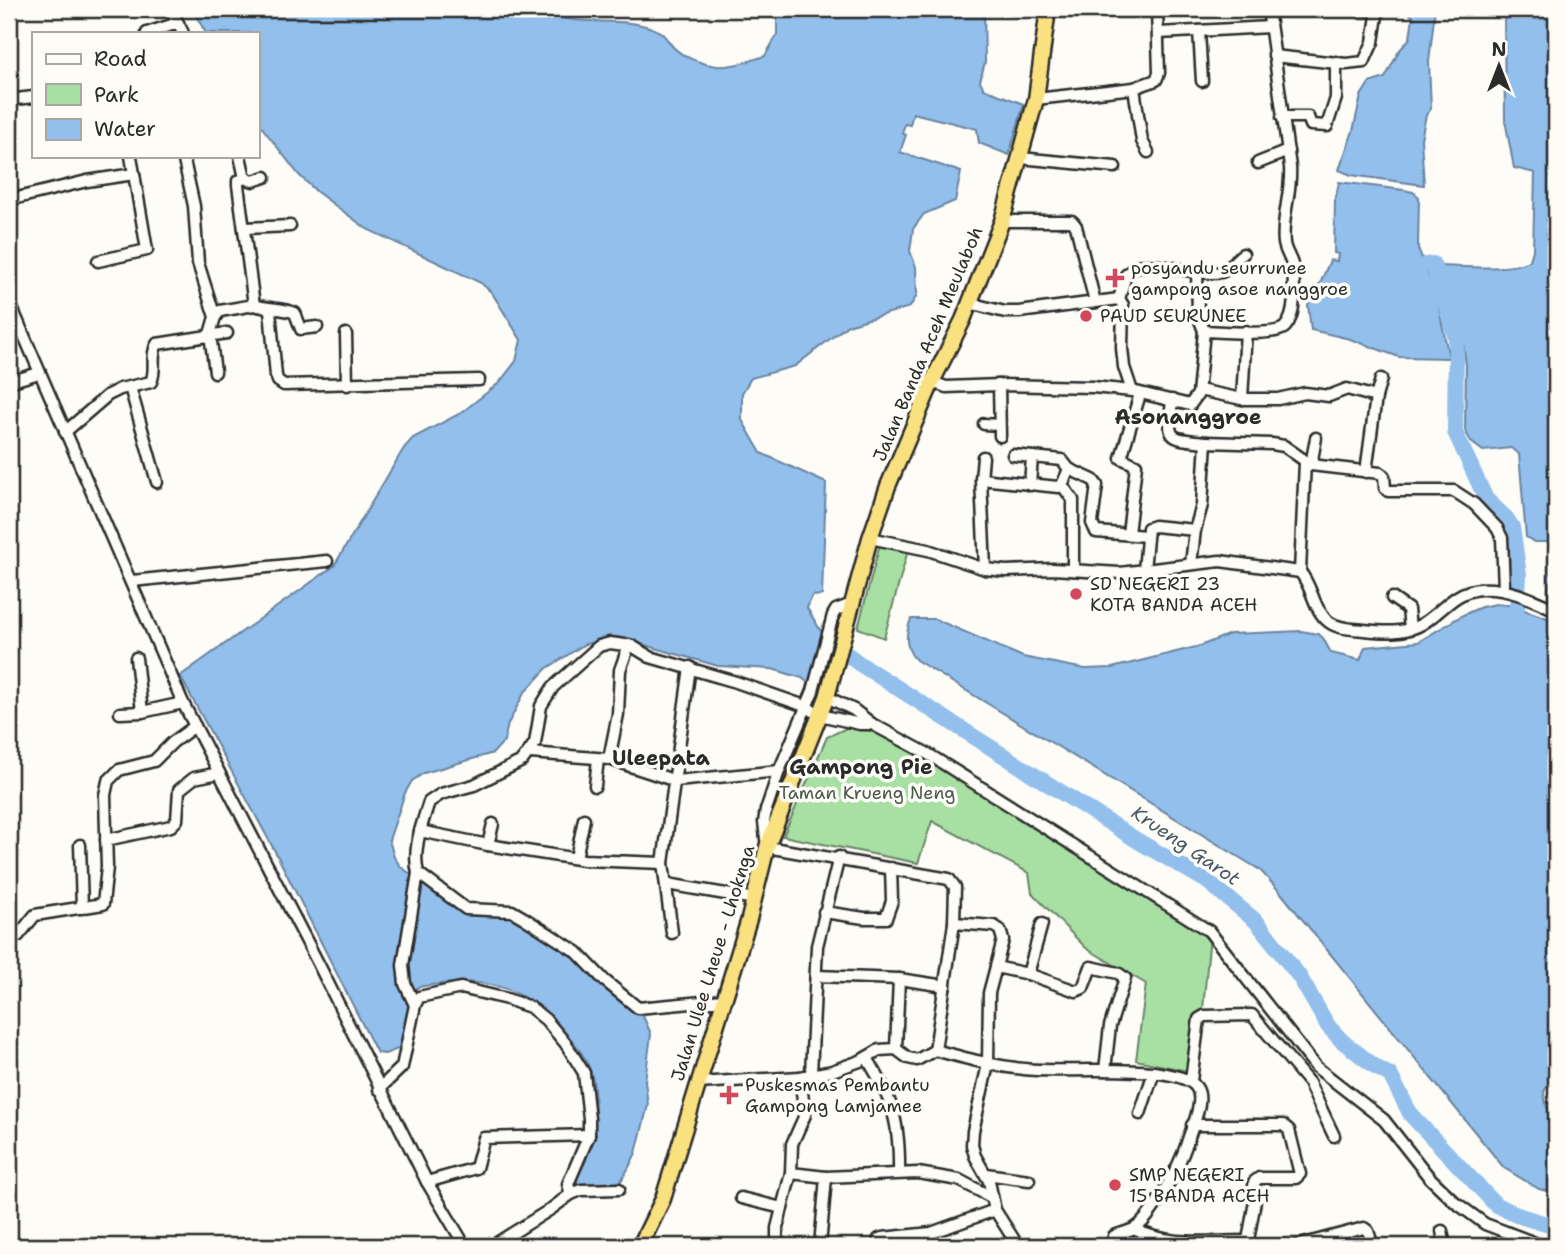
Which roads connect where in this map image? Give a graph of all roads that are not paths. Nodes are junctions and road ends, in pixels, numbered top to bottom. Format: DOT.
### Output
graph roads {
  1 [pos="171,9"];
  2 [pos="1048,9"];
  3 [pos="1157,9"];
  4 [pos="1268,9"];
  5 [pos="1311,10"];
  6 [pos="1378,10"];
  7 [pos="1270,27"];
  8 [pos="180,28"];
  9 [pos="154,32"];
  10 [pos="1199,32"];
  11 [pos="1159,33"];
  12 [pos="1274,56"];
  13 [pos="1336,62"];
  14 [pos="1202,81"];
  15 [pos="1134,88"];
  16 [pos="32,97"];
  17 [pos="1036,99"];
  18 [pos="9,100"];
  19 [pos="1282,117"];
  20 [pos="1288,151"];
  21 [pos="1148,152"];
  22 [pos="131,158"];
  23 [pos="183,158"];
  24 [pos="240,158"];
  25 [pos="1020,158"];
  26 [pos="1258,163"];
  27 [pos="1115,167"];
  28 [pos="134,174"];
  29 [pos="265,177"];
  30 [pos="245,178"];
  31 [pos="9,200"];
  32 [pos="1002,221"];
  33 [pos="290,226"];
  34 [pos="244,228"];
  35 [pos="1243,254"];
  36 [pos="98,261"];
  37 [pos="1197,270"];
  38 [pos="1119,299"];
  39 [pos="1095,302"];
  40 [pos="968,303"];
  41 [pos="254,305"];
  42 [pos="10,308"];
  43 [pos="270,310"];
  44 [pos="215,317"];
  45 [pos="317,327"];
  46 [pos="1204,331"];
  47 [pos="1246,331"];
  48 [pos="227,333"];
  49 [pos="210,334"];
  50 [pos="346,334"];
  51 [pos="215,372"];
  52 [pos="39,373"];
  53 [pos="1381,379"];
  54 [pos="479,380"];
  55 [pos="9,382"];
  56 [pos="932,382"];
  57 [pos="347,385"];
  58 [pos="999,385"];
  59 [pos="130,387"];
  60 [pos="1199,390"];
  61 [pos="1136,392"];
  62 [pos="1376,397"];
  63 [pos="1242,399"];
  64 [pos="1172,400"];
  65 [pos="984,424"];
  66 [pos="999,425"];
  67 [pos="65,432"];
  68 [pos="1000,436"];
  69 [pos="1316,438"];
  70 [pos="1206,442"];
  71 [pos="1013,455"];
  72 [pos="983,457"];
  73 [pos="1032,457"];
  74 [pos="1308,463"];
  75 [pos="1069,469"];
  76 [pos="1366,472"];
  77 [pos="981,479"];
  78 [pos="157,482"];
  79 [pos="1030,485"];
  80 [pos="1062,485"];
  81 [pos="1195,530"];
  82 [pos="1128,534"];
  83 [pos="1146,536"];
  84 [pos="870,538"];
  85 [pos="327,561"];
  86 [pos="1191,564"];
  87 [pos="985,569"];
  88 [pos="1073,570"];
  89 [pos="1144,570"];
  90 [pos="1300,572"];
  91 [pos="132,580"];
  92 [pos="1507,590"];
  93 [pos="1392,598"];
  94 [pos="1556,610"];
  95 [pos="838,627"];
  96 [pos="1410,629"];
  97 [pos="629,645"];
  98 [pos="136,658"];
  99 [pos="690,667"];
  100 [pos="828,695"];
  101 [pos="183,703"];
  102 [pos="806,706"];
  103 [pos="142,712"];
  104 [pos="120,713"];
  105 [pos="820,715"];
  106 [pos="872,724"];
  107 [pos="195,726"];
  108 [pos="530,753"];
  109 [pos="603,759"];
  110 [pos="779,771"];
  111 [pos="219,773"];
  112 [pos="676,781"];
  113 [pos="595,786"];
  114 [pos="584,819"];
  115 [pos="493,824"];
  116 [pos="420,831"];
  117 [pos="107,840"];
  118 [pos="80,845"];
  119 [pos="488,845"];
  120 [pos="767,846"];
  121 [pos="576,858"];
  122 [pos="839,858"];
  123 [pos="663,863"];
  124 [pos="891,868"];
  125 [pos="418,874"];
  126 [pos="667,884"];
  127 [pos="755,899"];
  128 [pos="82,908"];
  129 [pos="824,912"];
  130 [pos="954,923"];
  131 [pos="1042,924"];
  132 [pos="673,933"];
  133 [pos="9,938"];
  134 [pos="996,967"];
  135 [pos="1028,974"];
  136 [pos="816,976"];
  137 [pos="899,979"];
  138 [pos="945,986"];
  139 [pos="723,1000"];
  140 [pos="414,1003"];
  141 [pos="896,1049"];
  142 [pos="935,1049"];
  143 [pos="867,1058"];
  144 [pos="989,1064"];
  145 [pos="1105,1070"];
  146 [pos="1154,1072"];
  147 [pos="806,1076"];
  148 [pos="1192,1081"];
  149 [pos="697,1083"];
  150 [pos="379,1089"];
  151 [pos="1140,1114"];
  152 [pos="1192,1125"];
  153 [pos="589,1135"];
  154 [pos="1334,1136"];
  155 [pos="791,1173"];
  156 [pos="899,1173"];
  157 [pos="986,1174"];
  158 [pos="826,1177"];
  159 [pos="1029,1180"];
  160 [pos="427,1182"];
  161 [pos="619,1189"];
  162 [pos="571,1194"];
  163 [pos="991,1197"];
  164 [pos="741,1198"];
  165 [pos="782,1208"];
  166 [pos="995,1210"];
  167 [pos="1134,1229"];
  168 [pos="1442,1231"];
  169 [pos="1247,1244"];
  170 [pos="1296,1245"];
  171 [pos="465,1246"];
  172 [pos="492,1246"];
  173 [pos="640,1246"];
  174 [pos="777,1246"];
  175 [pos="820,1246"];
  176 [pos="878,1246"];
  177 [pos="1018,1246"];
  178 [pos="1112,1246"];
  179 [pos="1373,1246"];
  180 [pos="1445,1246"];
  181 [pos="1543,1246"];
  1 -- 8 [label="street"];
  2 -- 17 [label="highway, Jalan Banda Aceh Meulaboh"];
  3 -- 11 [label="street"];
  4 -- 7 [label="street"];
  5 -- 6 [label="street"];
  6 -- 13 [label="street"];
  7 -- 10 [label="street"];
  7 -- 12 [label="street"];
  8 -- 9 [label="street"];
  10 -- 11 [label="street"];
  10 -- 14 [label="street"];
  11 -- 15 [label="street"];
  12 -- 13 [label="street"];
  12 -- 19 [label="street"];
  13 -- 19 [label="street"];
  15 -- 17 [label="street"];
  15 -- 21 [label="street"];
  16 -- 18 [label="street"];
  17 -- 25 [label="highway, Jalan Banda Aceh Meulaboh"];
  19 -- 20 [label="street"];
  20 -- 26 [label="street"];
  20 -- 47 [label="street"];
  22 -- 28 [label="street"];
  23 -- 44 [label="street"];
  24 -- 30 [label="street"];
  25 -- 27 [label="street"];
  25 -- 32 [label="highway, Jalan Banda Aceh Meulaboh"];
  28 -- 31 [label="street"];
  28 -- 36 [label="street"];
  29 -- 30 [label="street"];
  30 -- 34 [label="street"];
  32 -- 39 [label="street"];
  32 -- 40 [label="highway, Jalan Banda Aceh Meulaboh"];
  33 -- 34 [label="street"];
  34 -- 41 [label="street"];
  35 -- 37 [label="street"];
  37 -- 38 [label="street"];
  37 -- 46 [label="street"];
  38 -- 39 [label="street"];
  38 -- 61 [label="street"];
  39 -- 40 [label="street"];
  40 -- 56 [label="highway, Jalan Banda Aceh Meulaboh"];
  41 -- 43 [label="street"];
  41 -- 44 [label="street"];
  42 -- 52 [label="street"];
  43 -- 45 [label="street"];
  43 -- 57 [label="street"];
  44 -- 49 [label="street"];
  46 -- 47 [label="street"];
  46 -- 60 [label="street"];
  47 -- 63 [label="street"];
  48 -- 49 [label="street"];
  49 -- 51 [label="street"];
  49 -- 59 [label="street"];
  50 -- 57 [label="street"];
  52 -- 55 [label="street"];
  52 -- 67 [label="street"];
  53 -- 62 [label="street"];
  54 -- 57 [label="street"];
  56 -- 58 [label="street"];
  56 -- 84 [label="highway, Jalan Banda Aceh Meulaboh"];
  58 -- 61 [label="street"];
  58 -- 66 [label="street"];
  59 -- 67 [label="street"];
  59 -- 78 [label="street"];
  60 -- 63 [label="street"];
  60 -- 64 [label="street"];
  61 -- 64 [label="street"];
  61 -- 82 [label="street"];
  62 -- 63 [label="street"];
  62 -- 76 [label="street"];
  64 -- 70 [label="street"];
  65 -- 66 [label="street"];
  66 -- 68 [label="street"];
  67 -- 91 [label="street"];
  69 -- 74 [label="street"];
  70 -- 74 [label="street"];
  70 -- 81 [label="street"];
  71 -- 73 [label="street"];
  72 -- 77 [label="street"];
  73 -- 75 [label="street"];
  73 -- 79 [label="street"];
  74 -- 76 [label="street"];
  74 -- 90 [label="street"];
  75 -- 80 [label="street"];
  75 -- 82 [label="street"];
  76 -- 92 [label="street"];
  77 -- 79 [label="street"];
  77 -- 87 [label="street"];
  79 -- 80 [label="street"];
  80 -- 88 [label="street"];
  81 -- 83 [label="street"];
  81 -- 86 [label="street"];
  82 -- 83 [label="street"];
  83 -- 89 [label="street"];
  84 -- 87 [label="street"];
  84 -- 95 [label="highway, Jalan Banda Aceh Meulaboh"];
  85 -- 91 [label="street"];
  86 -- 89 [label="street"];
  86 -- 90 [label="street"];
  87 -- 88 [label="street"];
  88 -- 89 [label="street"];
  90 -- 96 [label="street"];
  91 -- 101 [label="street"];
  92 -- 94 [label="street"];
  92 -- 96 [label="street"];
  93 -- 96 [label="street"];
  95 -- 100 [label="highway, Jalan Banda Aceh Meulaboh"];
  95 -- 102 [label="street"];
  97 -- 99 [label="street"];
  97 -- 108 [label="street"];
  97 -- 109 [label="street"];
  98 -- 103 [label="street"];
  99 -- 102 [label="street"];
  99 -- 112 [label="street"];
  100 -- 105 [label="highway, Jalan Ulee Lheue - Lhoknga"];
  100 -- 106 [label="street"];
  101 -- 103 [label="street"];
  101 -- 107 [label="street"];
  102 -- 105 [label="street"];
  102 -- 110 [label="street"];
  103 -- 104 [label="street"];
  105 -- 106 [label="street"];
  105 -- 120 [label="highway, Jalan Ulee Lheue - Lhoknga"];
  106 -- 181 [label="street"];
  107 -- 111 [label="street"];
  107 -- 117 [label="street"];
  108 -- 109 [label="street"];
  108 -- 116 [label="street"];
  109 -- 112 [label="street"];
  109 -- 113 [label="street"];
  110 -- 112 [label="street"];
  110 -- 120 [label="street"];
  111 -- 117 [label="street"];
  111 -- 150 [label="street"];
  112 -- 123 [label="street"];
  114 -- 121 [label="street"];
  115 -- 119 [label="street"];
  116 -- 119 [label="street"];
  116 -- 125 [label="street"];
  117 -- 128 [label="street"];
  118 -- 128 [label="street"];
  119 -- 121 [label="street"];
  120 -- 122 [label="street"];
  120 -- 127 [label="highway, Jalan Ulee Lheue - Lhoknga"];
  121 -- 123 [label="street"];
  122 -- 124 [label="street"];
  122 -- 129 [label="street"];
  123 -- 126 [label="street"];
  124 -- 129 [label="street"];
  124 -- 130 [label="street"];
  125 -- 139 [label="street"];
  125 -- 140 [label="street"];
  126 -- 127 [label="street"];
  126 -- 132 [label="street"];
  127 -- 139 [label="highway, Jalan Ulee Lheue - Lhoknga"];
  128 -- 133 [label="street"];
  129 -- 136 [label="street"];
  130 -- 134 [label="street"];
  130 -- 138 [label="street"];
  131 -- 135 [label="street"];
  134 -- 135 [label="street"];
  134 -- 144 [label="street"];
  135 -- 145 [label="street"];
  136 -- 137 [label="street"];
  136 -- 147 [label="street"];
  137 -- 138 [label="street"];
  137 -- 141 [label="street"];
  138 -- 142 [label="street"];
  139 -- 149 [label="highway, Jalan Ulee Lheue - Lhoknga"];
  140 -- 150 [label="street"];
  140 -- 153 [label="street"];
  141 -- 142 [label="street"];
  141 -- 143 [label="street"];
  142 -- 144 [label="street"];
  143 -- 147 [label="street"];
  143 -- 156 [label="street"];
  144 -- 145 [label="street"];
  144 -- 157 [label="street"];
  145 -- 146 [label="street"];
  146 -- 148 [label="street"];
  146 -- 151 [label="street"];
  147 -- 149 [label="street"];
  147 -- 155 [label="street"];
  148 -- 152 [label="street"];
  148 -- 154 [label="street"];
  149 -- 173 [label="highway, Jalan Ulee Lheue - Lhoknga"];
  150 -- 160 [label="street"];
  152 -- 167 [label="street"];
  152 -- 169 [label="street"];
  153 -- 160 [label="street"];
  153 -- 162 [label="street"];
  155 -- 158 [label="street"];
  155 -- 165 [label="street"];
  156 -- 158 [label="street"];
  156 -- 163 [label="street"];
  157 -- 159 [label="street"];
  157 -- 163 [label="street"];
  158 -- 175 [label="street"];
  160 -- 171 [label="street"];
  161 -- 162 [label="street"];
  162 -- 172 [label="street"];
  163 -- 166 [label="street"];
  164 -- 165 [label="street"];
  165 -- 174 [label="street"];
  166 -- 176 [label="street"];
  166 -- 177 [label="street"];
  167 -- 169 [label="street"];
  167 -- 178 [label="street"];
  168 -- 180 [label="street"];
  170 -- 179 [label="street"];
}
